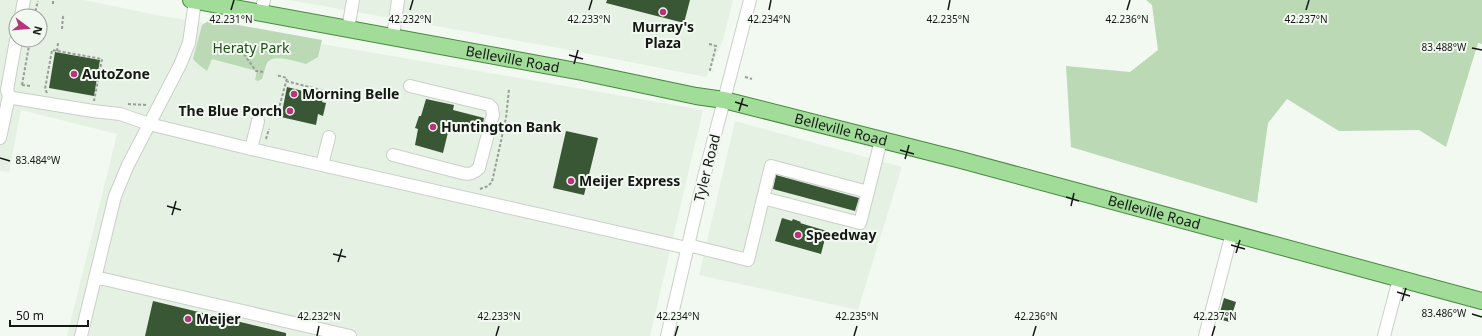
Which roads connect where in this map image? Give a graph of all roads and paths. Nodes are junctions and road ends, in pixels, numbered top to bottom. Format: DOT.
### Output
graph roads {
  1 [pos="53,0"];
  2 [pos="193,0"];
  3 [pos="353,0"];
  4 [pos="398,0"];
  5 [pos="750,0"];
  6 [pos="53,4"];
  7 [pos="262,7"];
  8 [pos="65,15"];
  9 [pos="62,29"];
  10 [pos="348,29"];
  11 [pos="393,37"];
  12 [pos="58,43"];
  13 [pos="231,43"];
  14 [pos="709,44"];
  15 [pos="245,45"];
  16 [pos="15,48"];
  17 [pos="29,48"];
  18 [pos="241,50"];
  19 [pos="58,51"];
  20 [pos="713,71"];
  21 [pos="264,72"];
  22 [pos="276,75"];
  23 [pos="745,77"];
  24 [pos="752,79"];
  25 [pos="286,81"];
  26 [pos="15,84"];
  27 [pos="22,84"];
  28 [pos="31,86"];
  29 [pos="410,86"];
  30 [pos="333,93"];
  31 [pos="9,96"];
  32 [pos="49,96"];
  33 [pos="724,100"];
  34 [pos="123,104"];
  35 [pos="93,105"];
  36 [pos="146,105"];
  37 [pos="273,117"];
  38 [pos="258,121"];
  39 [pos="149,124"];
  40 [pos="269,129"];
  41 [pos="329,137"];
  42 [pos="0,138"];
  43 [pos="881,140"];
  44 [pos="265,141"];
  45 [pos="251,149"];
  46 [pos="393,155"];
  47 [pos="322,165"];
  48 [pos="868,192"];
  49 [pos="763,198"];
  50 [pos="1232,233"];
  51 [pos="688,247"];
  52 [pos="95,277"];
  53 [pos="1399,279"];
  54 [pos="1482,301"];
  55 [pos="81,336"];
  56 [pos="350,336"];
  57 [pos="667,336"];
  58 [pos="1205,336"];
  59 [pos="1384,336"];
  1 -- 6 [label="path"];
  2 -- 7 [label="main road, Belleville Road"];
  2 -- 39 [label="street"];
  3 -- 10 [label="street"];
  4 -- 11 [label="street"];
  5 -- 33 [label="street, Tyler Road"];
  7 -- 10 [label="main road, Belleville Road"];
  8 -- 9 [label="path"];
  10 -- 11 [label="main road, Belleville Road"];
  11 -- 33 [label="main road, Belleville Road"];
  12 -- 19 [label="path"];
  13 -- 18 [label="path"];
  14 -- 20 [label="path"];
  15 -- 18 [label="path"];
  16 -- 31 [label="street"];
  17 -- 27 [label="path"];
  18 -- 21 [label="path"];
  19 -- 32 [label="path"];
  19 -- 35 [label="path"];
  22 -- 25 [label="path"];
  23 -- 24 [label="path"];
  25 -- 30 [label="path"];
  25 -- 37 [label="path"];
  26 -- 27 [label="path"];
  27 -- 28 [label="path"];
  29 -- 46 [label="street"];
  31 -- 39 [label="street"];
  31 -- 42 [label="street"];
  33 -- 43 [label="main road, Belleville Road"];
  33 -- 51 [label="street, Tyler Road"];
  34 -- 36 [label="path"];
  38 -- 45 [label="street"];
  39 -- 45 [label="street"];
  39 -- 52 [label="street"];
  40 -- 44 [label="path"];
  41 -- 47 [label="street"];
  43 -- 48 [label="street"];
  43 -- 50 [label="main road, Belleville Road"];
  45 -- 47 [label="street"];
  47 -- 51 [label="street"];
  48 -- 49 [label="street"];
  48 -- 49 [label="street"];
  49 -- 51 [label="street"];
  50 -- 53 [label="main road, Belleville Road"];
  50 -- 58 [label="street"];
  51 -- 57 [label="street, Tyler Road"];
  52 -- 55 [label="street"];
  52 -- 56 [label="street"];
  53 -- 54 [label="main road, Belleville Road"];
  53 -- 59 [label="street"];
}
